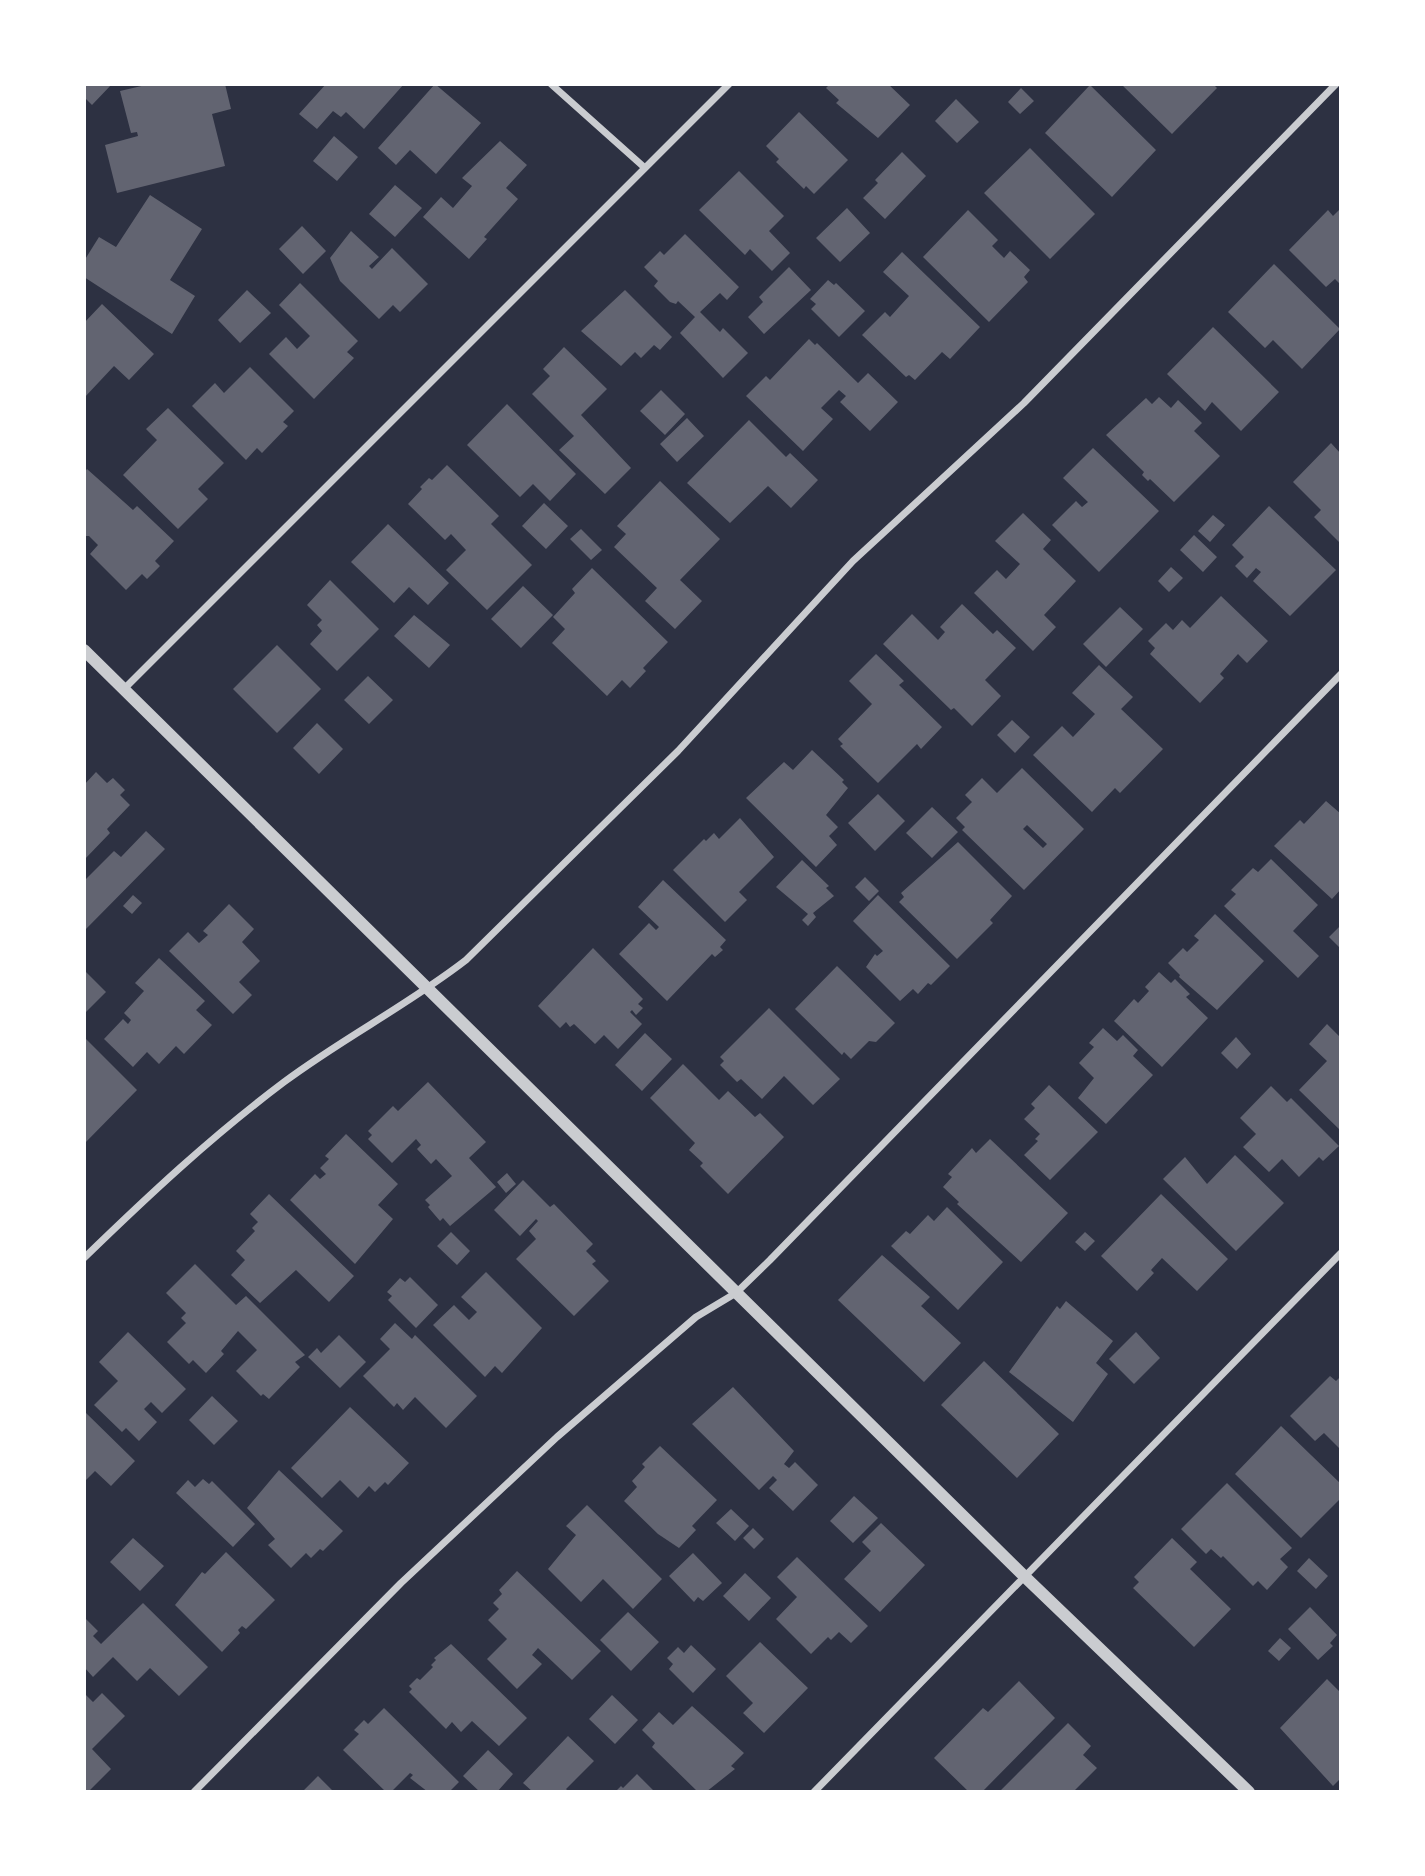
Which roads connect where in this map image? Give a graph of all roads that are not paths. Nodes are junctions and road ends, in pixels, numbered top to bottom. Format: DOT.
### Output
graph roads {
  1 [pos="551,84"];
  2 [pos="729,84"];
  3 [pos="1336,84"];
  4 [pos="645,168"];
  5 [pos="84,650"];
  6 [pos="1341,674"];
  7 [pos="124,689"];
  8 [pos="427,990"];
  9 [pos="1341,1253"];
  10 [pos="84,1258"];
  11 [pos="736,1293"];
  12 [pos="1024,1576"];
  13 [pos="194,1792"];
  14 [pos="814,1792"];
  15 [pos="1249,1792"];
  1 -- 4 [label="street"];
  2 -- 4 [label="street"];
  3 -- 8 [label="street"];
  4 -- 7 [label="street"];
  5 -- 7 [label="street"];
  6 -- 11 [label="street"];
  7 -- 8 [label="street"];
  8 -- 10 [label="street"];
  8 -- 11 [label="street"];
  9 -- 12 [label="street"];
  11 -- 12 [label="street"];
  11 -- 13 [label="street"];
  12 -- 14 [label="street"];
  12 -- 15 [label="street"];
}
